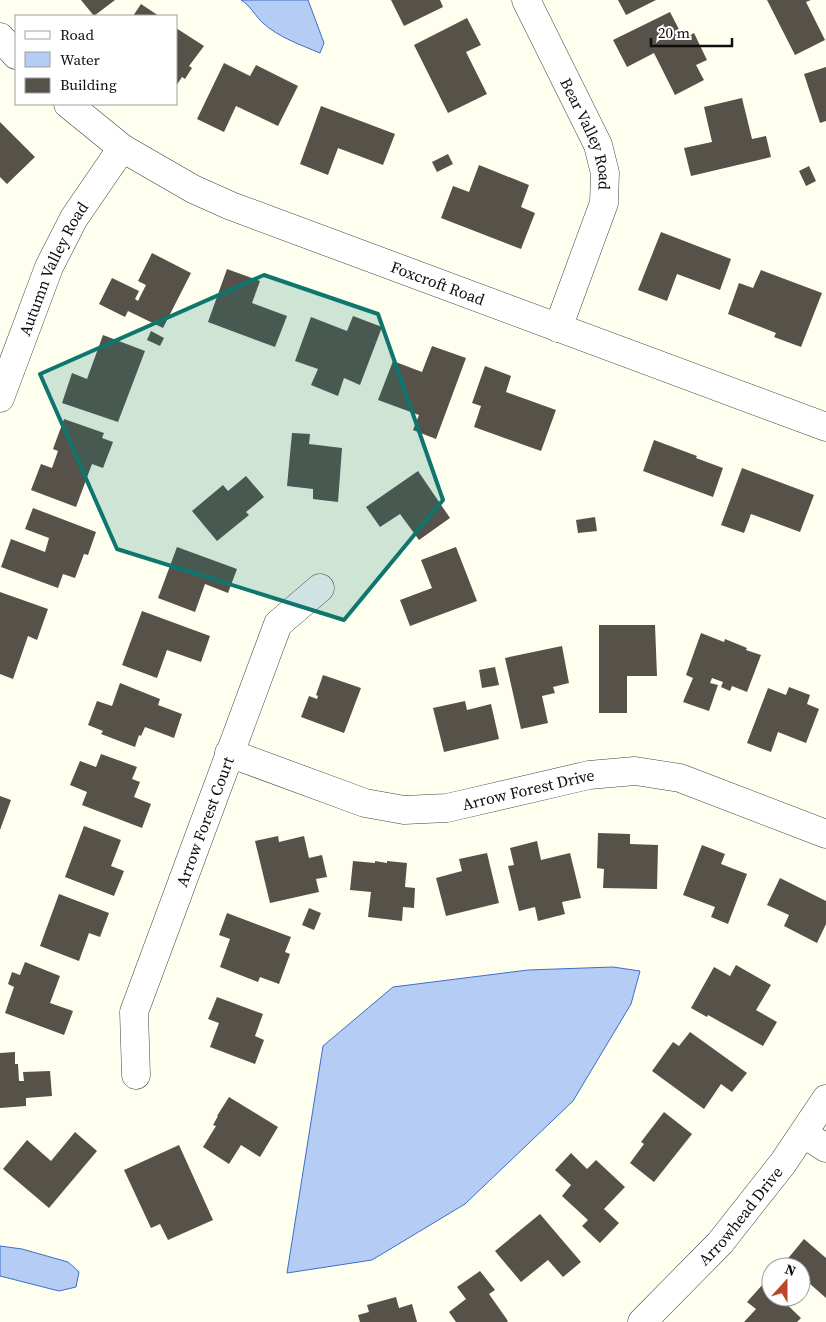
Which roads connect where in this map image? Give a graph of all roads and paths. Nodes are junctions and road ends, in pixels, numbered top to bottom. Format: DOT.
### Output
graph roads {
  1 [pos="526,0"];
  2 [pos="0,38"];
  3 [pos="15,54"];
  4 [pos="69,105"];
  5 [pos="122,148"];
  6 [pos="558,328"];
  7 [pos="0,398"];
  8 [pos="826,427"];
  9 [pos="320,588"];
  10 [pos="229,753"];
  11 [pos="826,834"];
  12 [pos="136,1075"];
  13 [pos="826,1099"];
  14 [pos="815,1141"];
  15 [pos="642,1322"];
  1 -- 6 [label="street, Bear Valley Road"];
  2 -- 3 [label="street"];
  4 -- 5 [label="street, Foxcroft Road"];
  5 -- 6 [label="street, Foxcroft Road"];
  5 -- 7 [label="street, Autumn Valley Road"];
  6 -- 8 [label="street, Foxcroft Road"];
  9 -- 10 [label="street, Arrow Forest Court"];
  10 -- 11 [label="street, Arrow Forest Drive"];
  10 -- 12 [label="street, Arrow Forest Court"];
  13 -- 14 [label="street, Arrowhead Drive"];
  14 -- 15 [label="street, Arrowhead Drive"];
}
